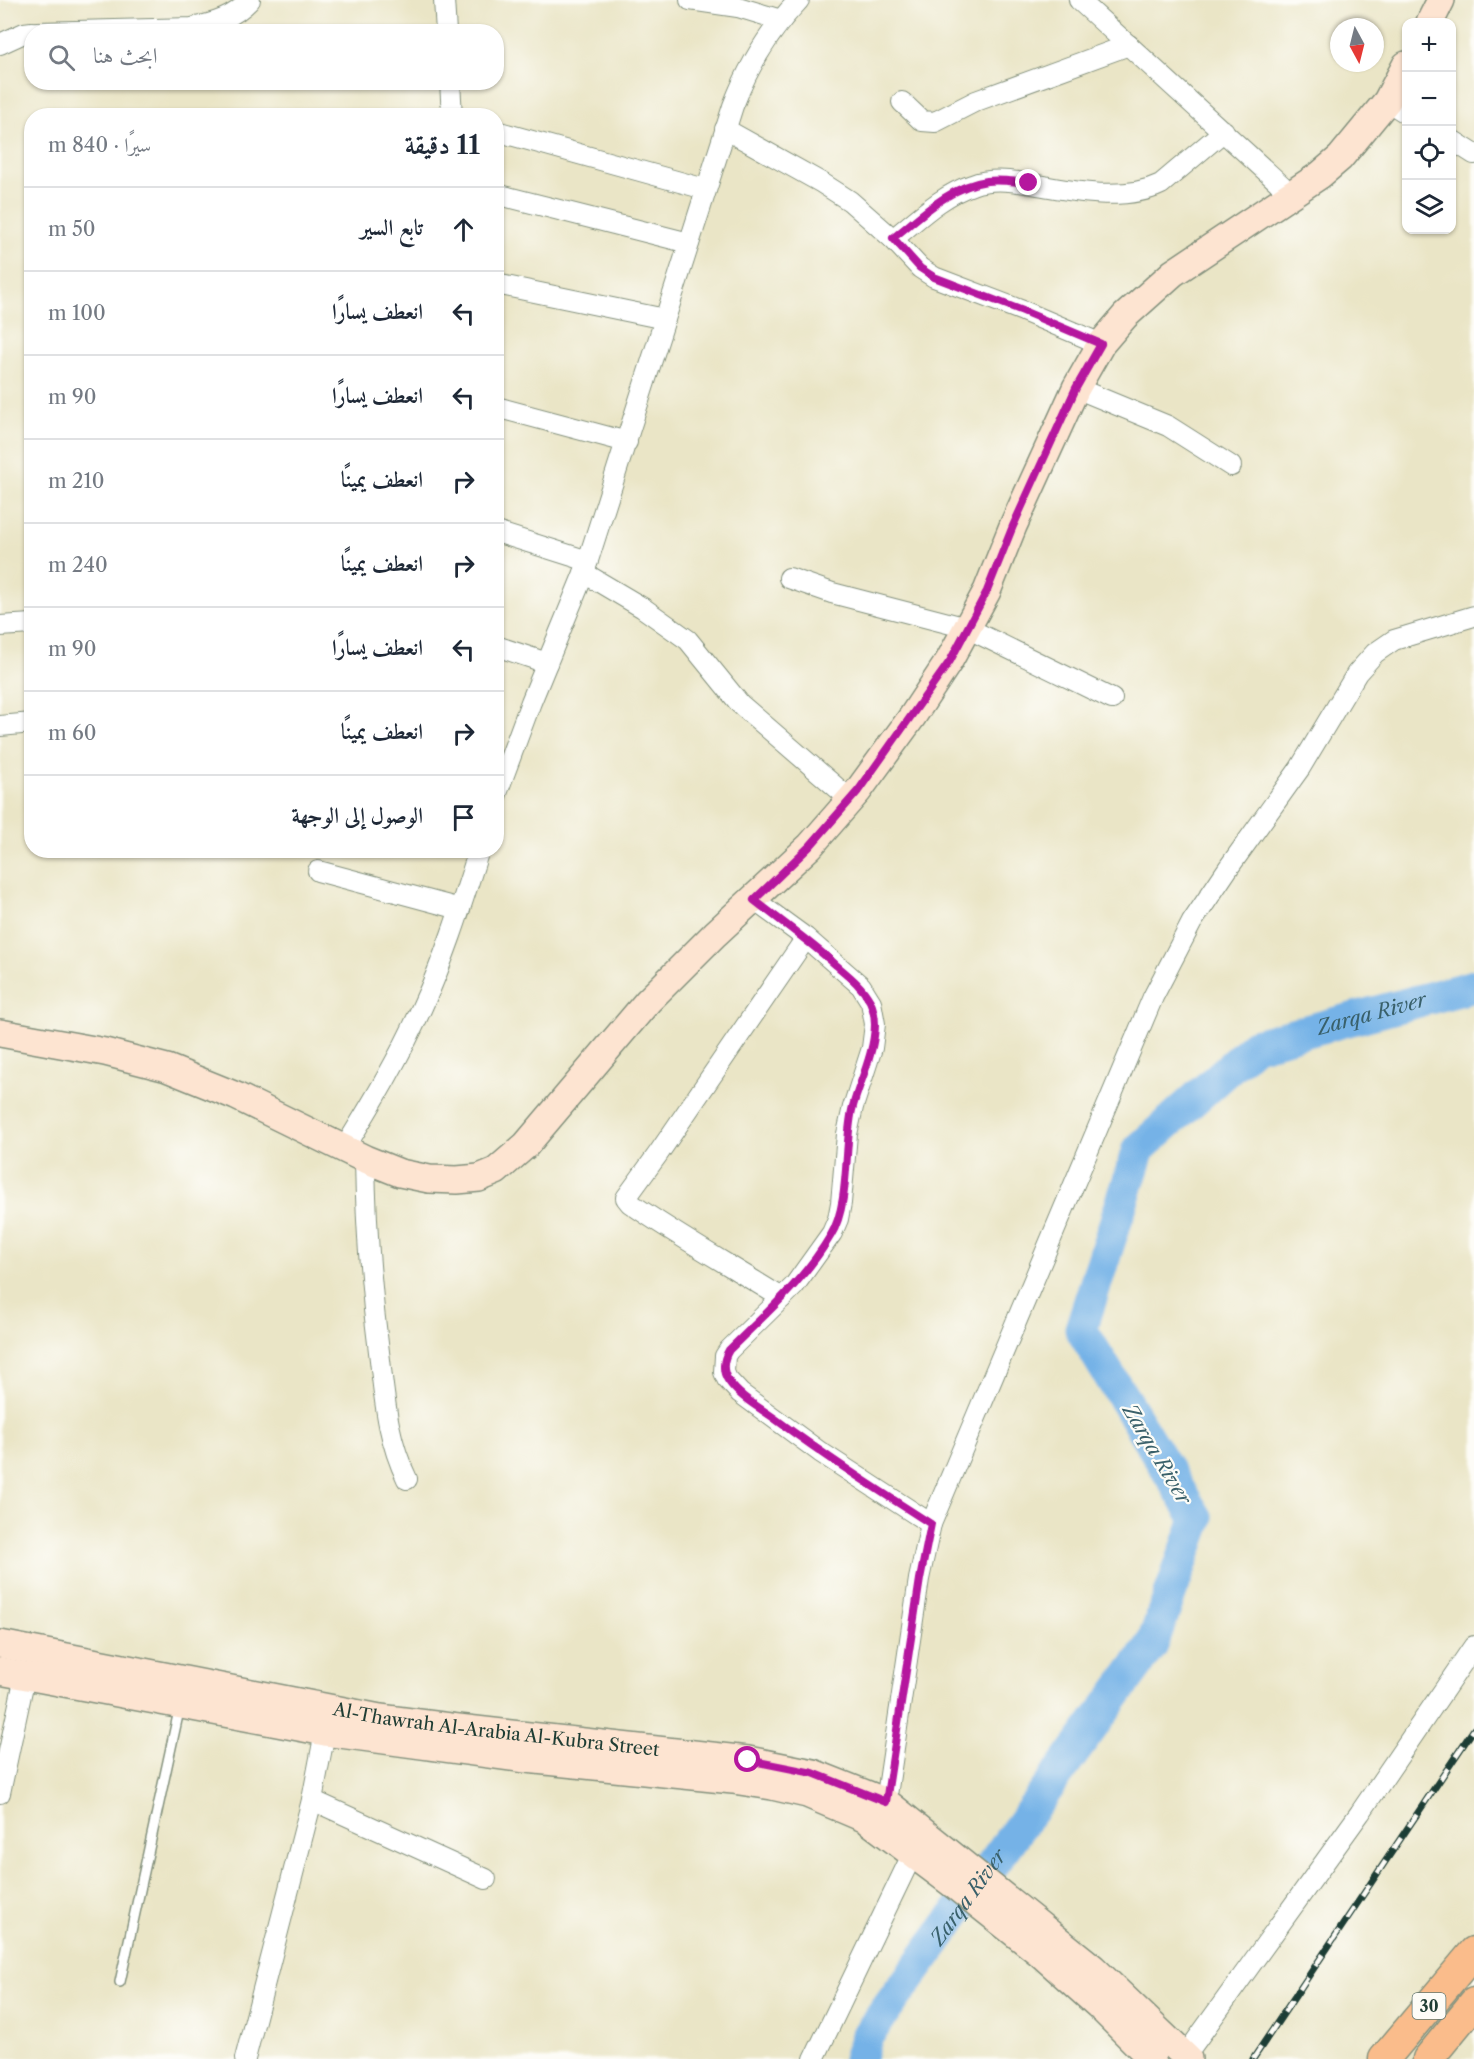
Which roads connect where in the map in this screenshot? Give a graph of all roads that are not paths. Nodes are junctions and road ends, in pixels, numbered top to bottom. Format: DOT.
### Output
graph roads {
  1 [pos="250,0"];
  2 [pos="444,0"];
  3 [pos="690,0"];
  4 [pos="799,0"];
  5 [pos="1079,0"];
  6 [pos="1441,0"];
  7 [pos="1432,18"];
  8 [pos="781,20"];
  9 [pos="210,24"];
  10 [pos="446,24"];
  11 [pos="24,33"];
  12 [pos="0,44"];
  13 [pos="1129,45"];
  14 [pos="1405,72"];
  15 [pos="450,90"];
  16 [pos="902,102"];
  17 [pos="1397,107"];
  18 [pos="452,108"];
  19 [pos="725,129"];
  20 [pos="1224,131"];
  21 [pos="504,133"];
  22 [pos="1456,143"];
  23 [pos="1474,154"];
  24 [pos="705,189"];
  25 [pos="1291,194"];
  26 [pos="504,196"];
  27 [pos="893,238"];
  28 [pos="689,243"];
  29 [pos="504,286"];
  30 [pos="665,319"];
  31 [pos="1101,344"];
  32 [pos="1076,388"];
  33 [pos="504,409"];
  34 [pos="627,442"];
  35 [pos="1231,466"];
  36 [pos="504,535"];
  37 [pos="586,567"];
  38 [pos="789,578"];
  39 [pos="1474,616"];
  40 [pos="24,624"];
  41 [pos="0,626"];
  42 [pos="967,628"];
  43 [pos="504,649"];
  44 [pos="547,663"];
  45 [pos="1112,699"];
  46 [pos="24,724"];
  47 [pos="0,726"];
  48 [pos="504,775"];
  49 [pos="851,800"];
  50 [pos="476,858"];
  51 [pos="318,871"];
  52 [pos="754,900"];
  53 [pos="460,909"];
  54 [pos="806,938"];
  55 [pos="0,1033"];
  56 [pos="355,1154"];
  57 [pos="782,1298"];
  58 [pos="407,1479"];
  59 [pos="931,1524"];
  60 [pos="0,1644"];
  61 [pos="1474,1646"];
  62 [pos="13,1673"];
  63 [pos="180,1705"];
  64 [pos="325,1732"];
  65 [pos="0,1793"];
  66 [pos="312,1800"];
  67 [pos="886,1802"];
  68 [pos="912,1855"];
  69 [pos="962,1877"];
  70 [pos="486,1879"];
  71 [pos="1010,1916"];
  72 [pos="1474,1952"];
  73 [pos="120,1982"];
  74 [pos="1474,2003"];
  75 [pos="1187,2058"];
  76 [pos="245,2059"];
  77 [pos="814,2059"];
  78 [pos="1152,2059"];
  79 [pos="1384,2059"];
  80 [pos="1428,2059"];
  1 -- 9 [label="street"];
  2 -- 10 [label="street"];
  3 -- 8 [label="street"];
  4 -- 8 [label="street"];
  5 -- 13 [label="street"];
  6 -- 7 [label="main road"];
  8 -- 19 [label="street"];
  11 -- 12 [label="street"];
  13 -- 16 [label="street"];
  13 -- 20 [label="street"];
  14 -- 17 [label="main road"];
  15 -- 18 [label="street"];
  17 -- 25 [label="main road"];
  19 -- 24 [label="street"];
  19 -- 27 [label="street"];
  20 -- 25 [label="street"];
  20 -- 27 [label="street"];
  21 -- 24 [label="street"];
  22 -- 23 [label="street"];
  24 -- 28 [label="street"];
  25 -- 31 [label="main road"];
  26 -- 28 [label="street"];
  27 -- 31 [label="street"];
  28 -- 30 [label="street"];
  29 -- 30 [label="street"];
  30 -- 34 [label="street"];
  31 -- 32 [label="main road"];
  32 -- 35 [label="street"];
  32 -- 42 [label="main road"];
  33 -- 34 [label="street"];
  34 -- 37 [label="street"];
  36 -- 37 [label="street"];
  37 -- 44 [label="street"];
  37 -- 49 [label="street"];
  38 -- 42 [label="street"];
  39 -- 59 [label="street"];
  40 -- 41 [label="street"];
  42 -- 45 [label="street"];
  42 -- 49 [label="main road"];
  43 -- 44 [label="street"];
  44 -- 48 [label="street"];
  46 -- 47 [label="street"];
  49 -- 52 [label="main road"];
  50 -- 53 [label="street"];
  51 -- 53 [label="street"];
  52 -- 54 [label="street"];
  52 -- 56 [label="main road"];
  53 -- 56 [label="street"];
  54 -- 57 [label="street"];
  54 -- 57 [label="street"];
  55 -- 56 [label="main road"];
  56 -- 58 [label="street"];
  57 -- 59 [label="street"];
  59 -- 67 [label="street"];
  60 -- 67 [label="main road, Al-Thawrah Al-Arabia Al-Kubra Street"];
  61 -- 75 [label="street"];
  62 -- 63 [label="main road, Al-Thawrah Al-Arabia Al-Kubra Street"];
  62 -- 65 [label="street"];
  63 -- 64 [label="main road, Al-Thawrah Al-Arabia Al-Kubra Street"];
  63 -- 73 [label="lane"];
  64 -- 66 [label="street"];
  64 -- 68 [label="main road, Al-Thawrah Al-Arabia Al-Kubra Street"];
  66 -- 70 [label="street"];
  66 -- 76 [label="street"];
  67 -- 69 [label="main road, Al-Thawrah Al-Arabia Al-Kubra Street"];
  68 -- 69 [label="main road, Al-Thawrah Al-Arabia Al-Kubra Street"];
  68 -- 77 [label="street"];
  69 -- 71 [label="main road"];
  71 -- 75 [label="main road"];
  71 -- 78 [label="main road"];
  72 -- 79 [label="main road, 30"];
  74 -- 80 [label="main road, 30"];
}
